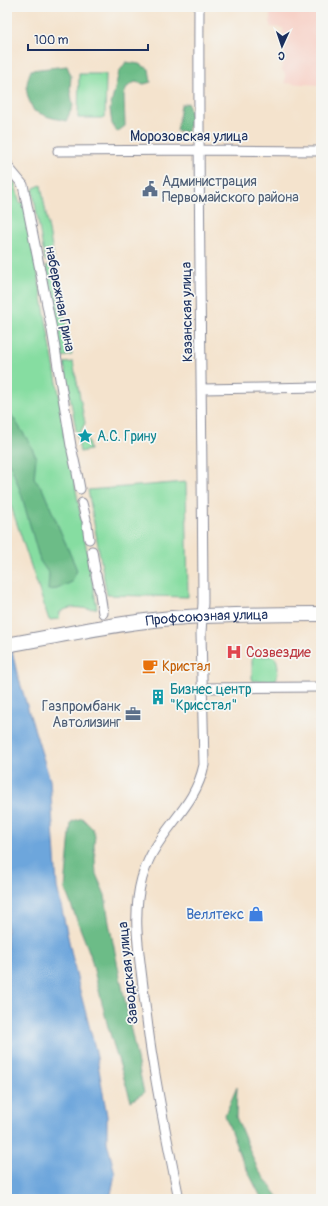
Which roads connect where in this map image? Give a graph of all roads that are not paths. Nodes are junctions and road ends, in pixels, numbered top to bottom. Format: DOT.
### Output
graph roads {
  1 [pos="199,7"];
  2 [pos="199,150"];
  3 [pos="58,151"];
  4 [pos="321,151"];
  5 [pos="7,163"];
  6 [pos="321,387"];
  7 [pos="202,389"];
  8 [pos="80,489"];
  9 [pos="82,503"];
  10 [pos="89,539"];
  11 [pos="92,551"];
  12 [pos="103,613"];
  13 [pos="321,614"];
  14 [pos="202,616"];
  15 [pos="7,645"];
  16 [pos="321,687"];
  17 [pos="203,688"];
  18 [pos="179,1199"];
  1 -- 2 [label="street, Казанская улица"];
  2 -- 3 [label="street, Морозовская улица"];
  2 -- 4 [label="street, Морозовская улица"];
  2 -- 7 [label="street, Казанская улица"];
  5 -- 8 [label="street, набережная Грина"];
  6 -- 7 [label="street"];
  7 -- 14 [label="street, Казанская улица"];
  9 -- 10 [label="street"];
  11 -- 12 [label="street"];
  13 -- 14 [label="main road, Профсоюзная улица"];
  14 -- 15 [label="main road, Профсоюзная улица"];
  14 -- 17 [label="street, Заводская улица"];
  16 -- 17 [label="street"];
  17 -- 18 [label="street, Заводская улица"];
}
